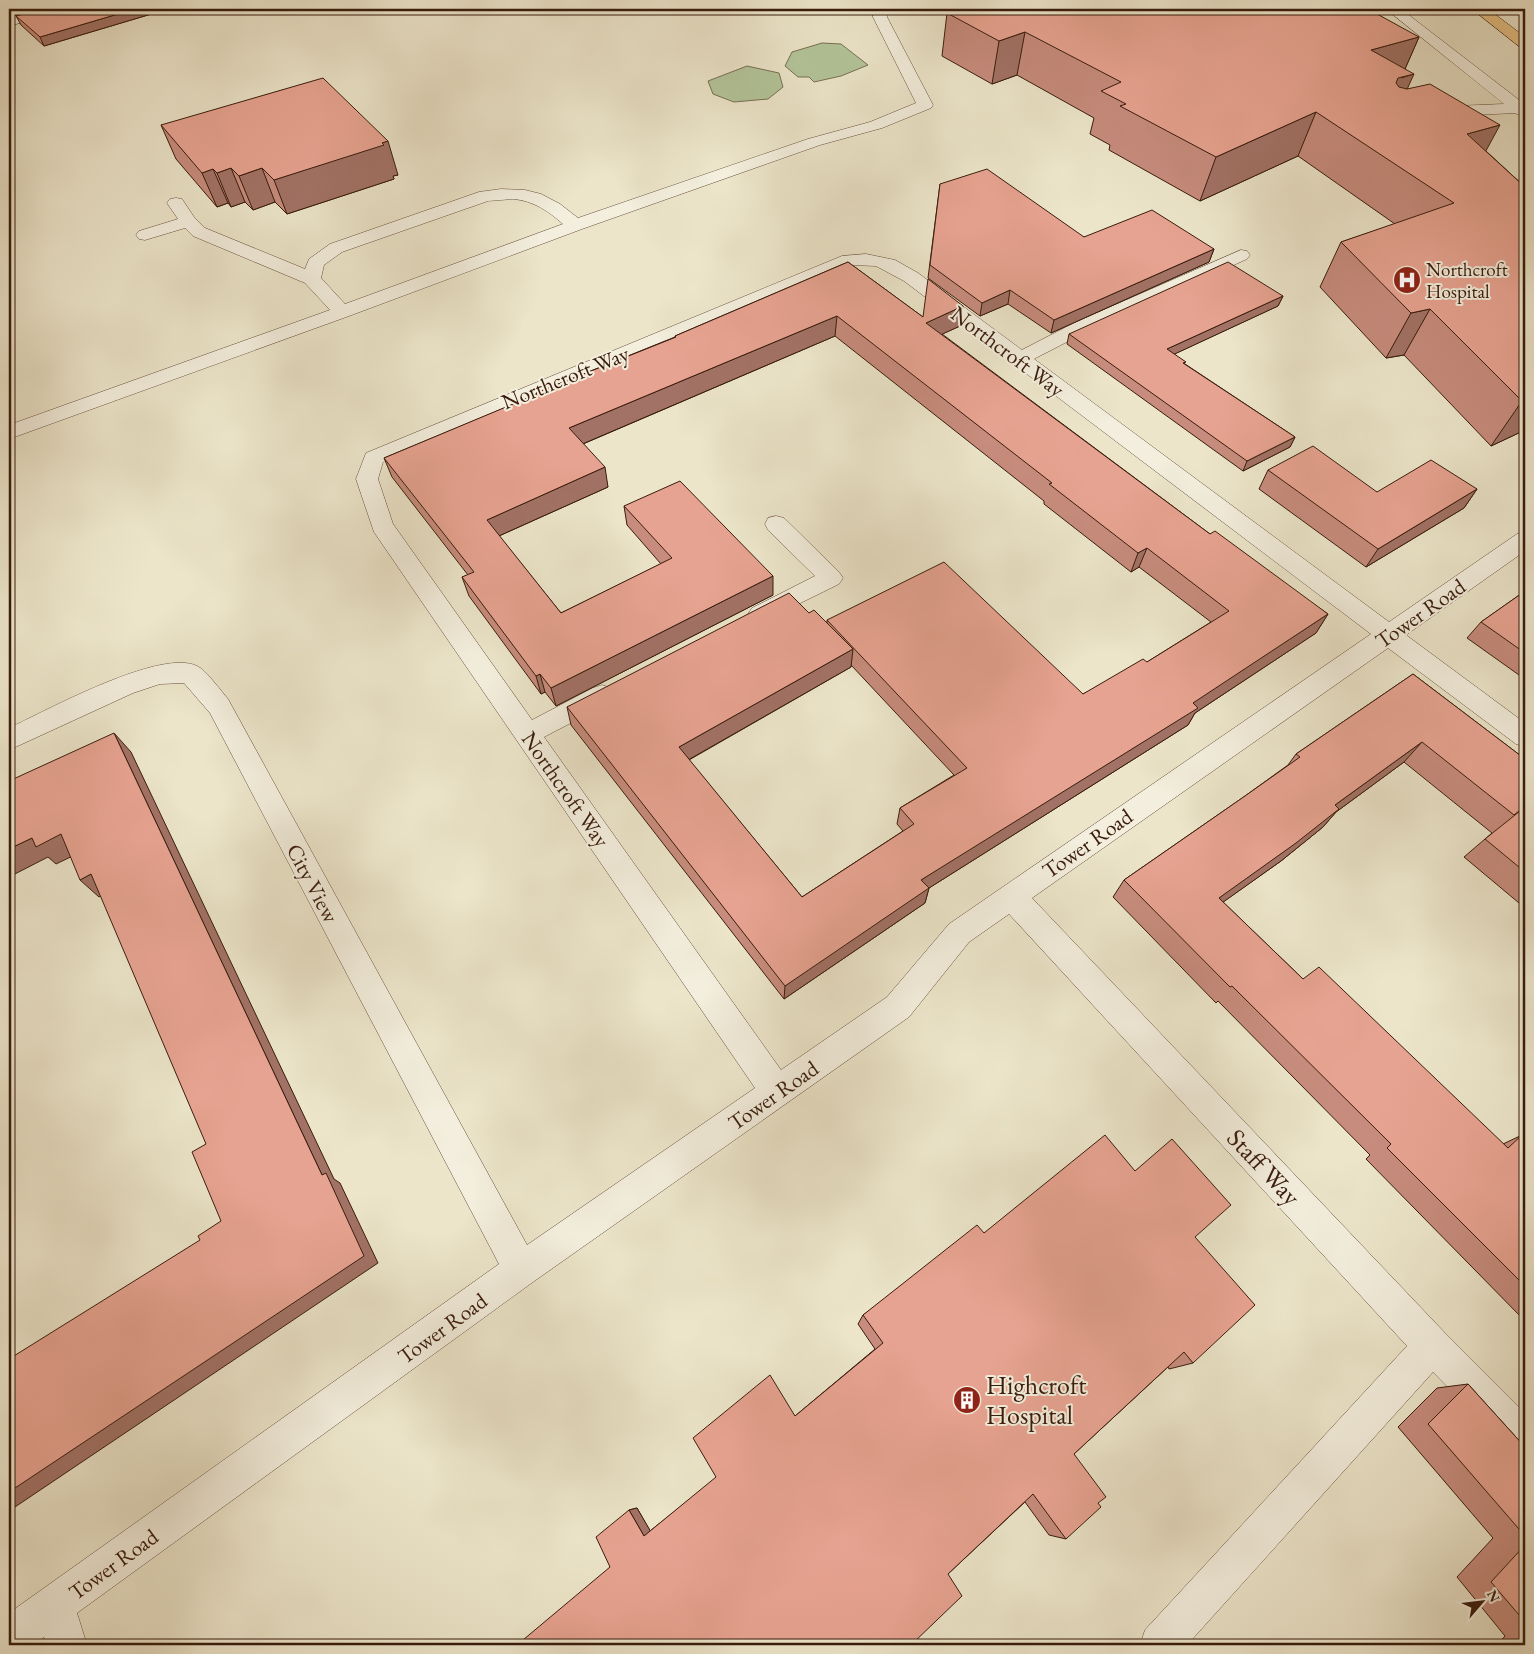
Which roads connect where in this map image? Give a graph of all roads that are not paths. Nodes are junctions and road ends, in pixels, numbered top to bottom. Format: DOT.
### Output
graph roads {
  1 [pos="54,9"];
  2 [pos="880,9"];
  3 [pos="1393,9"];
  4 [pos="1478,9"];
  5 [pos="9,22"];
  6 [pos="1525,44"];
  7 [pos="1524,110"];
  8 [pos="1421,118"];
  9 [pos="176,204"];
  10 [pos="188,221"];
  11 [pos="576,225"];
  12 [pos="145,235"];
  13 [pos="1241,256"];
  14 [pos="312,279"];
  15 [pos="342,312"];
  16 [pos="1019,359"];
  17 [pos="9,432"];
  18 [pos="776,524"];
  19 [pos="1525,540"];
  20 [pos="744,622"];
  21 [pos="1388,636"];
  22 [pos="622,684"];
  23 [pos="527,734"];
  24 [pos="1525,737"];
  25 [pos="9,740"];
  26 [pos="1011,896"];
  27 [pos="777,1092"];
  28 [pos="521,1270"];
  29 [pos="1432,1346"];
  30 [pos="1525,1429"];
  31 [pos="56,1606"];
  32 [pos="9,1638"];
  33 [pos="67,1645"];
  34 [pos="1160,1645"];
  1 -- 5 [label="street"];
  2 -- 11 [label="street"];
  3 -- 7 [label="street"];
  4 -- 6 [label="main road"];
  7 -- 8 [label="street"];
  9 -- 10 [label="street"];
  10 -- 12 [label="street"];
  10 -- 14 [label="street"];
  11 -- 14 [label="street"];
  11 -- 15 [label="street"];
  13 -- 16 [label="street"];
  14 -- 15 [label="street"];
  15 -- 17 [label="street"];
  16 -- 21 [label="street, Northcroft Way"];
  16 -- 23 [label="street, Northcroft Way"];
  18 -- 20 [label="street"];
  19 -- 21 [label="street, Tower Road"];
  21 -- 24 [label="street, Northcroft Way"];
  21 -- 26 [label="street, Tower Road"];
  22 -- 23 [label="street"];
  23 -- 27 [label="street, Northcroft Way"];
  25 -- 28 [label="street, City View"];
  26 -- 27 [label="street, Tower Road"];
  26 -- 29 [label="street, Staff Way"];
  27 -- 28 [label="street, Tower Road"];
  28 -- 31 [label="street, Tower Road"];
  29 -- 30 [label="street, Staff Way"];
  29 -- 34 [label="street"];
  31 -- 32 [label="street, Tower Road"];
  31 -- 33 [label="street"];
}
